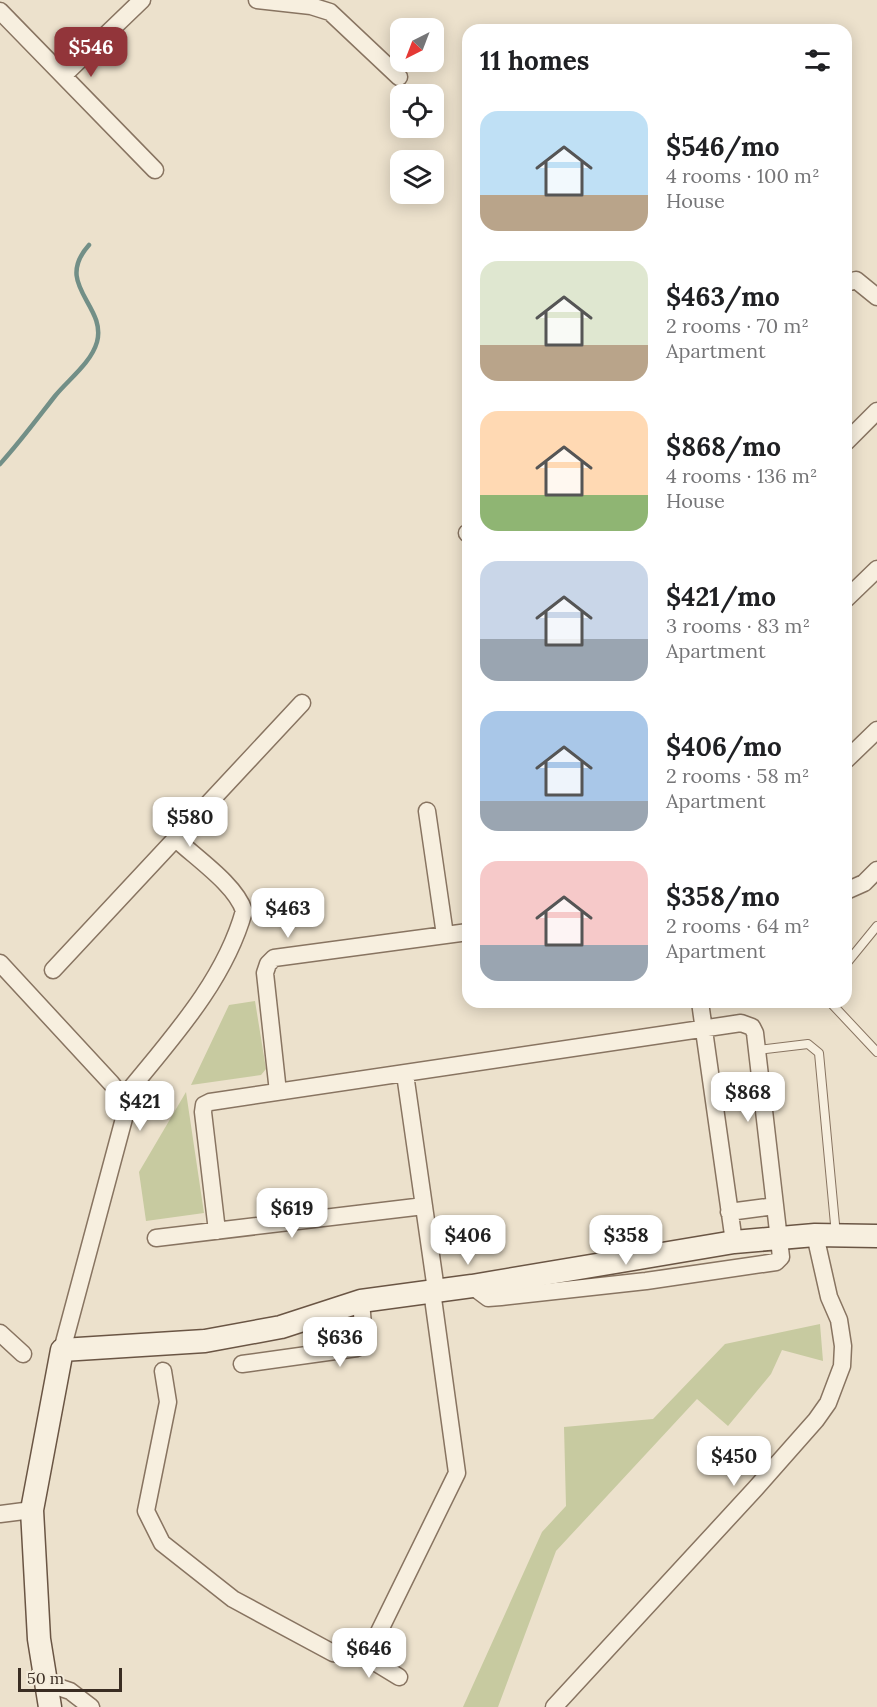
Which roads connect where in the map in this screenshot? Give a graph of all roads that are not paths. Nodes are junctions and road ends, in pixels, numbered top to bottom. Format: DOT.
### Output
graph roads {
  1 [pos="142,0"];
  2 [pos="257,0"];
  3 [pos="0,11"];
  4 [pos="64,75"];
  5 [pos="399,77"];
  6 [pos="155,170"];
  7 [pos="852,281"];
  8 [pos="877,297"];
  9 [pos="877,411"];
  10 [pos="852,436"];
  11 [pos="877,569"];
  12 [pos="852,593"];
  13 [pos="302,703"];
  14 [pos="877,730"];
  15 [pos="852,754"];
  16 [pos="427,811"];
  17 [pos="176,839"];
  18 [pos="877,870"];
  19 [pos="852,888"];
  20 [pos="877,926"];
  21 [pos="462,933"];
  22 [pos="445,935"];
  23 [pos="852,957"];
  24 [pos="0,963"];
  25 [pos="53,970"];
  26 [pos="700,1008"];
  27 [pos="836,1008"];
  28 [pos="702,1029"];
  29 [pos="757,1050"];
  30 [pos="877,1052"];
  31 [pos="405,1074"];
  32 [pos="278,1092"];
  33 [pos="123,1098"];
  34 [pos="424,1206"];
  35 [pos="775,1206"];
  36 [pos="729,1212"];
  37 [pos="217,1231"];
  38 [pos="825,1235"];
  39 [pos="877,1236"];
  40 [pos="156,1238"];
  41 [pos="779,1238"];
  42 [pos="734,1242"];
  43 [pos="472,1286"];
  44 [pos="434,1290"];
  45 [pos="361,1301"];
  46 [pos="0,1333"];
  47 [pos="62,1350"];
  48 [pos="23,1354"];
  49 [pos="242,1364"];
  50 [pos="163,1371"];
  51 [pos="32,1510"];
  52 [pos="0,1514"];
  53 [pos="365,1652"];
  54 [pos="399,1677"];
  55 [pos="46,1683"];
  56 [pos="50,1707"];
  57 [pos="90,1707"];
  58 [pos="554,1707"];
  1 -- 4 [label="street"];
  2 -- 5 [label="street"];
  3 -- 4 [label="street"];
  4 -- 6 [label="street"];
  7 -- 8 [label="street"];
  9 -- 10 [label="street"];
  11 -- 12 [label="street"];
  13 -- 17 [label="street"];
  14 -- 15 [label="street"];
  16 -- 22 [label="street"];
  17 -- 25 [label="street"];
  17 -- 33 [label="street"];
  18 -- 19 [label="street"];
  20 -- 23 [label="lane"];
  21 -- 22 [label="street"];
  22 -- 32 [label="street"];
  24 -- 33 [label="street"];
  26 -- 28 [label="street"];
  27 -- 30 [label="lane"];
  28 -- 29 [label="street"];
  28 -- 31 [label="street"];
  28 -- 36 [label="street"];
  29 -- 35 [label="street"];
  29 -- 38 [label="lane"];
  31 -- 32 [label="street"];
  31 -- 34 [label="street"];
  32 -- 37 [label="street"];
  33 -- 47 [label="street"];
  34 -- 37 [label="street"];
  34 -- 44 [label="street"];
  35 -- 36 [label="street"];
  35 -- 41 [label="street"];
  36 -- 42 [label="street"];
  37 -- 40 [label="street"];
  38 -- 39 [label="street"];
  38 -- 41 [label="street"];
  38 -- 58 [label="street"];
  41 -- 42 [label="street"];
  41 -- 43 [label="street"];
  42 -- 43 [label="street"];
  43 -- 44 [label="street"];
  44 -- 45 [label="street"];
  44 -- 53 [label="street"];
  45 -- 47 [label="street"];
  45 -- 49 [label="street"];
  46 -- 48 [label="street"];
  47 -- 51 [label="street"];
  50 -- 53 [label="street"];
  51 -- 52 [label="street"];
  51 -- 55 [label="street"];
  53 -- 54 [label="street"];
  55 -- 56 [label="street"];
  55 -- 57 [label="street"];
}
